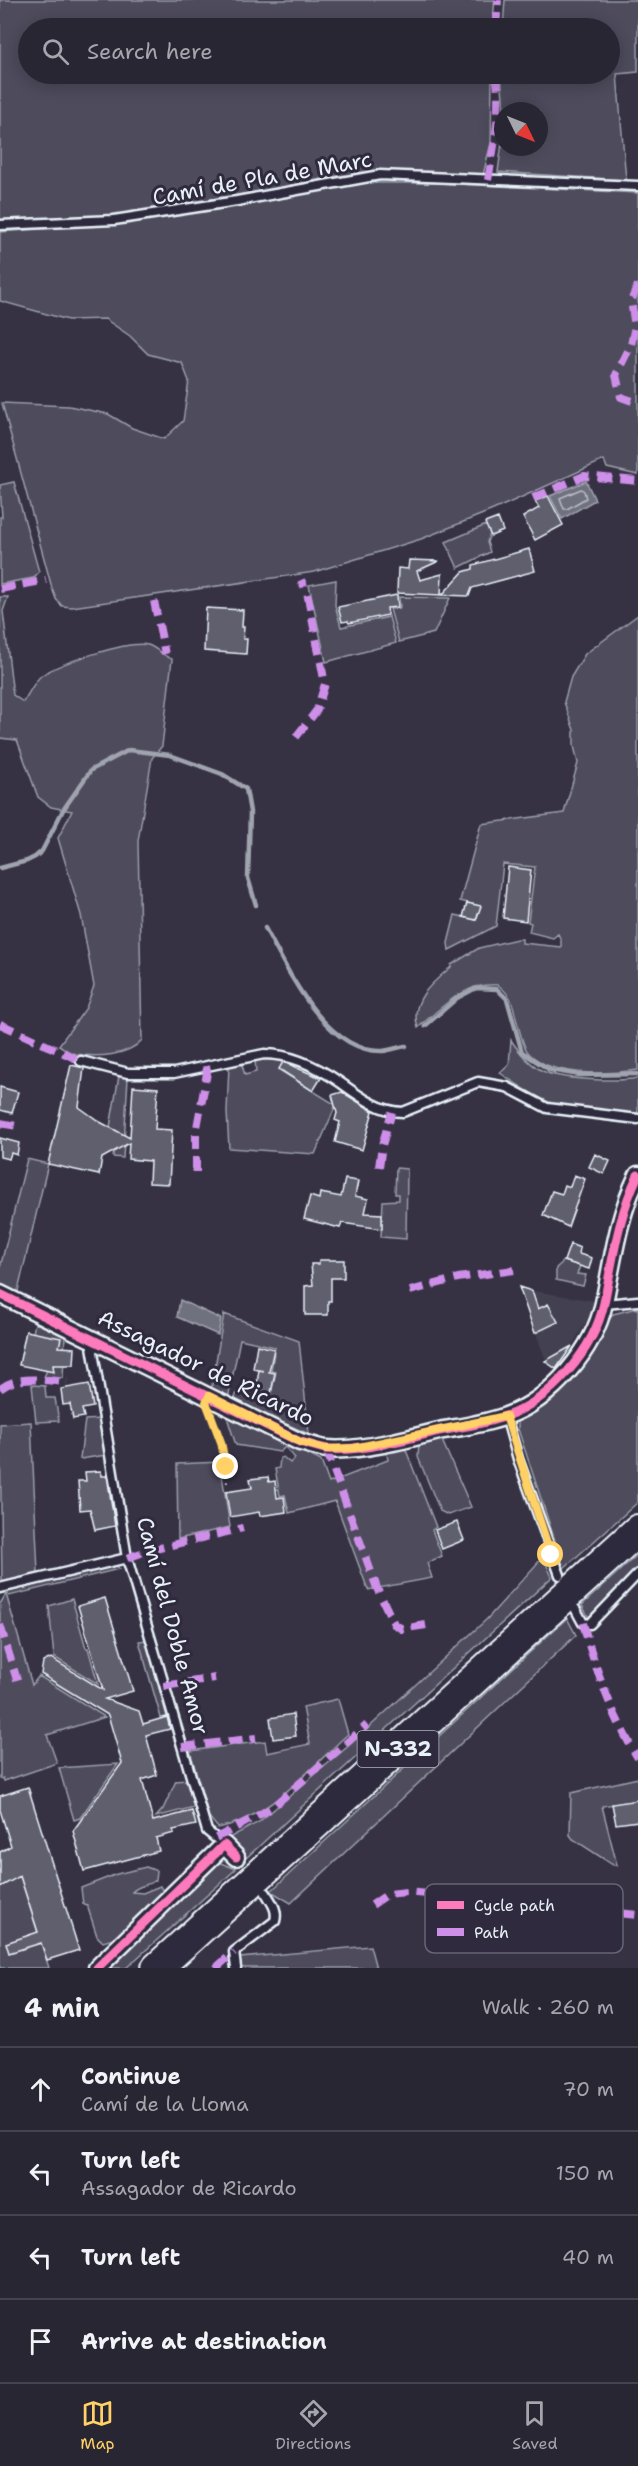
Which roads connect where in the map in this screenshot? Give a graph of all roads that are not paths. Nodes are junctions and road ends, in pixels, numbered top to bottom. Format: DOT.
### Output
graph roads {
  1 [pos="638,186"];
  2 [pos="0,225"];
  3 [pos="81,1061"];
  4 [pos="638,1119"];
  5 [pos="638,1175"];
  6 [pos="0,1294"];
  7 [pos="638,1301"];
  8 [pos="604,1304"];
  9 [pos="91,1337"];
  10 [pos="506,1416"];
  11 [pos="638,1530"];
  12 [pos="127,1558"];
  13 [pos="638,1574"];
  14 [pos="560,1575"];
  15 [pos="0,1588"];
  16 [pos="576,1610"];
  17 [pos="230,1851"];
  18 [pos="266,1893"];
  19 [pos="97,1968"];
  20 [pos="157,1968"];
  21 [pos="236,1968"];
  1 -- 2 [label="lane, Camí de Pla de Marc"];
  3 -- 4 [label="lane"];
  5 -- 8 [label="street, Assagador de Ricardo"];
  6 -- 9 [label="street, Assagador de Ricardo"];
  7 -- 8 [label="lane"];
  8 -- 10 [label="street, Assagador de Ricardo"];
  9 -- 10 [label="street, Assagador de Ricardo"];
  9 -- 12 [label="lane, Camí del Doble Amor"];
  10 -- 14 [label="lane"];
  11 -- 20 [label="highway, N-332"];
  12 -- 15 [label="lane"];
  12 -- 17 [label="lane, Camí del Doble Amor"];
  13 -- 16 [label="lane"];
  17 -- 19 [label="street, Camí del Doble Amor"];
  18 -- 21 [label="lane"];
}
